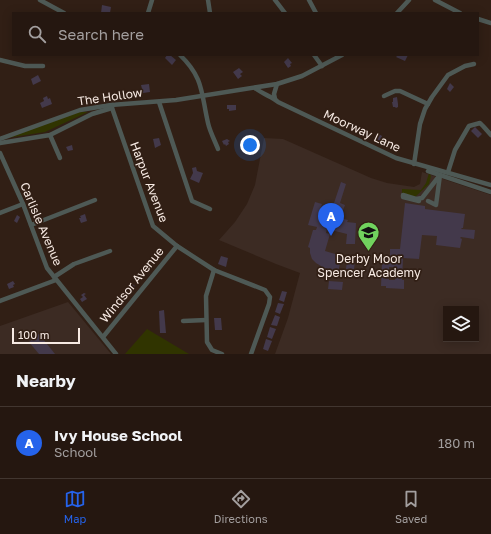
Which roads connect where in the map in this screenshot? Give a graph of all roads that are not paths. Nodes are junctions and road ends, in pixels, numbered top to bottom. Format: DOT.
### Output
graph roads {
  1 [pos="40,0"];
  2 [pos="152,0"];
  3 [pos="208,0"];
  4 [pos="275,0"];
  5 [pos="309,0"];
  6 [pos="409,0"];
  7 [pos="435,0"];
  8 [pos="62,12"];
  9 [pos="148,12"];
  10 [pos="210,12"];
  11 [pos="284,12"];
  12 [pos="315,12"];
  13 [pos="398,12"];
  14 [pos="458,12"];
  15 [pos="479,19"];
  16 [pos="490,20"];
  17 [pos="181,56"];
  18 [pos="315,56"];
  19 [pos="340,56"];
  20 [pos="0,60"];
  21 [pos="474,64"];
  22 [pos="43,66"];
  23 [pos="322,66"];
  24 [pos="278,84"];
  25 [pos="255,88"];
  26 [pos="203,96"];
  27 [pos="384,96"];
  28 [pos="274,99"];
  29 [pos="159,102"];
  30 [pos="428,104"];
  31 [pos="111,107"];
  32 [pos="50,135"];
  33 [pos="491,135"];
  34 [pos="0,139"];
  35 [pos="0,142"];
  36 [pos="218,149"];
  37 [pos="0,153"];
  38 [pos="60,158"];
  39 [pos="414,164"];
  40 [pos="428,171"];
  41 [pos="448,172"];
  42 [pos="440,175"];
  43 [pos="491,185"];
  44 [pos="491,192"];
  45 [pos="95,200"];
  46 [pos="419,201"];
  47 [pos="428,201"];
  48 [pos="23,204"];
  49 [pos="210,209"];
  50 [pos="0,213"];
  51 [pos="31,225"];
  52 [pos="177,246"];
  53 [pos="110,251"];
  54 [pos="214,270"];
  55 [pos="55,279"];
  56 [pos="0,301"];
  57 [pos="206,320"];
  58 [pos="183,321"];
  59 [pos="102,337"];
  60 [pos="116,354"];
  61 [pos="222,354"];
  62 [pos="251,354"];
  1 -- 8 [label="street"];
  2 -- 9 [label="street"];
  3 -- 10 [label="street"];
  4 -- 11 [label="street"];
  5 -- 12 [label="street"];
  6 -- 13 [label="street"];
  7 -- 14 [label="street"];
  15 -- 16 [label="street"];
  17 -- 26 [label="street"];
  18 -- 23 [label="street"];
  19 -- 23 [label="street, The Hollow"];
  20 -- 22 [label="street"];
  21 -- 30 [label="street"];
  23 -- 24 [label="street, The Hollow"];
  24 -- 25 [label="street, The Hollow"];
  24 -- 28 [label="street"];
  25 -- 26 [label="street, The Hollow"];
  25 -- 28 [label="street, Moorway Lane"];
  26 -- 29 [label="street, The Hollow"];
  26 -- 36 [label="street"];
  27 -- 30 [label="street"];
  28 -- 39 [label="street, Moorway Lane"];
  29 -- 31 [label="street, The Hollow"];
  29 -- 49 [label="street"];
  30 -- 39 [label="street"];
  31 -- 32 [label="street"];
  31 -- 34 [label="street, The Hollow"];
  31 -- 52 [label="street, Harpur Avenue"];
  32 -- 35 [label="street"];
  32 -- 38 [label="street"];
  33 -- 41 [label="street"];
  37 -- 48 [label="street, Carlisle Avenue"];
  39 -- 41 [label="street, Moorway Lane"];
  40 -- 42 [label="street"];
  41 -- 43 [label="street, Moorway Lane"];
  42 -- 44 [label="street"];
  42 -- 46 [label="street"];
  42 -- 47 [label="street"];
  45 -- 51 [label="street"];
  48 -- 50 [label="street"];
  48 -- 51 [label="street, Carlisle Avenue"];
  51 -- 55 [label="street, Carlisle Avenue"];
  52 -- 54 [label="street, Harpur Avenue"];
  52 -- 59 [label="street, Windsor Avenue"];
  53 -- 55 [label="street"];
  54 -- 57 [label="street"];
  54 -- 62 [label="street, Harpur Avenue"];
  55 -- 56 [label="street"];
  55 -- 59 [label="street, Carlisle Avenue"];
  57 -- 58 [label="street"];
  57 -- 61 [label="street"];
  59 -- 60 [label="street, Carlisle Avenue"];
}
